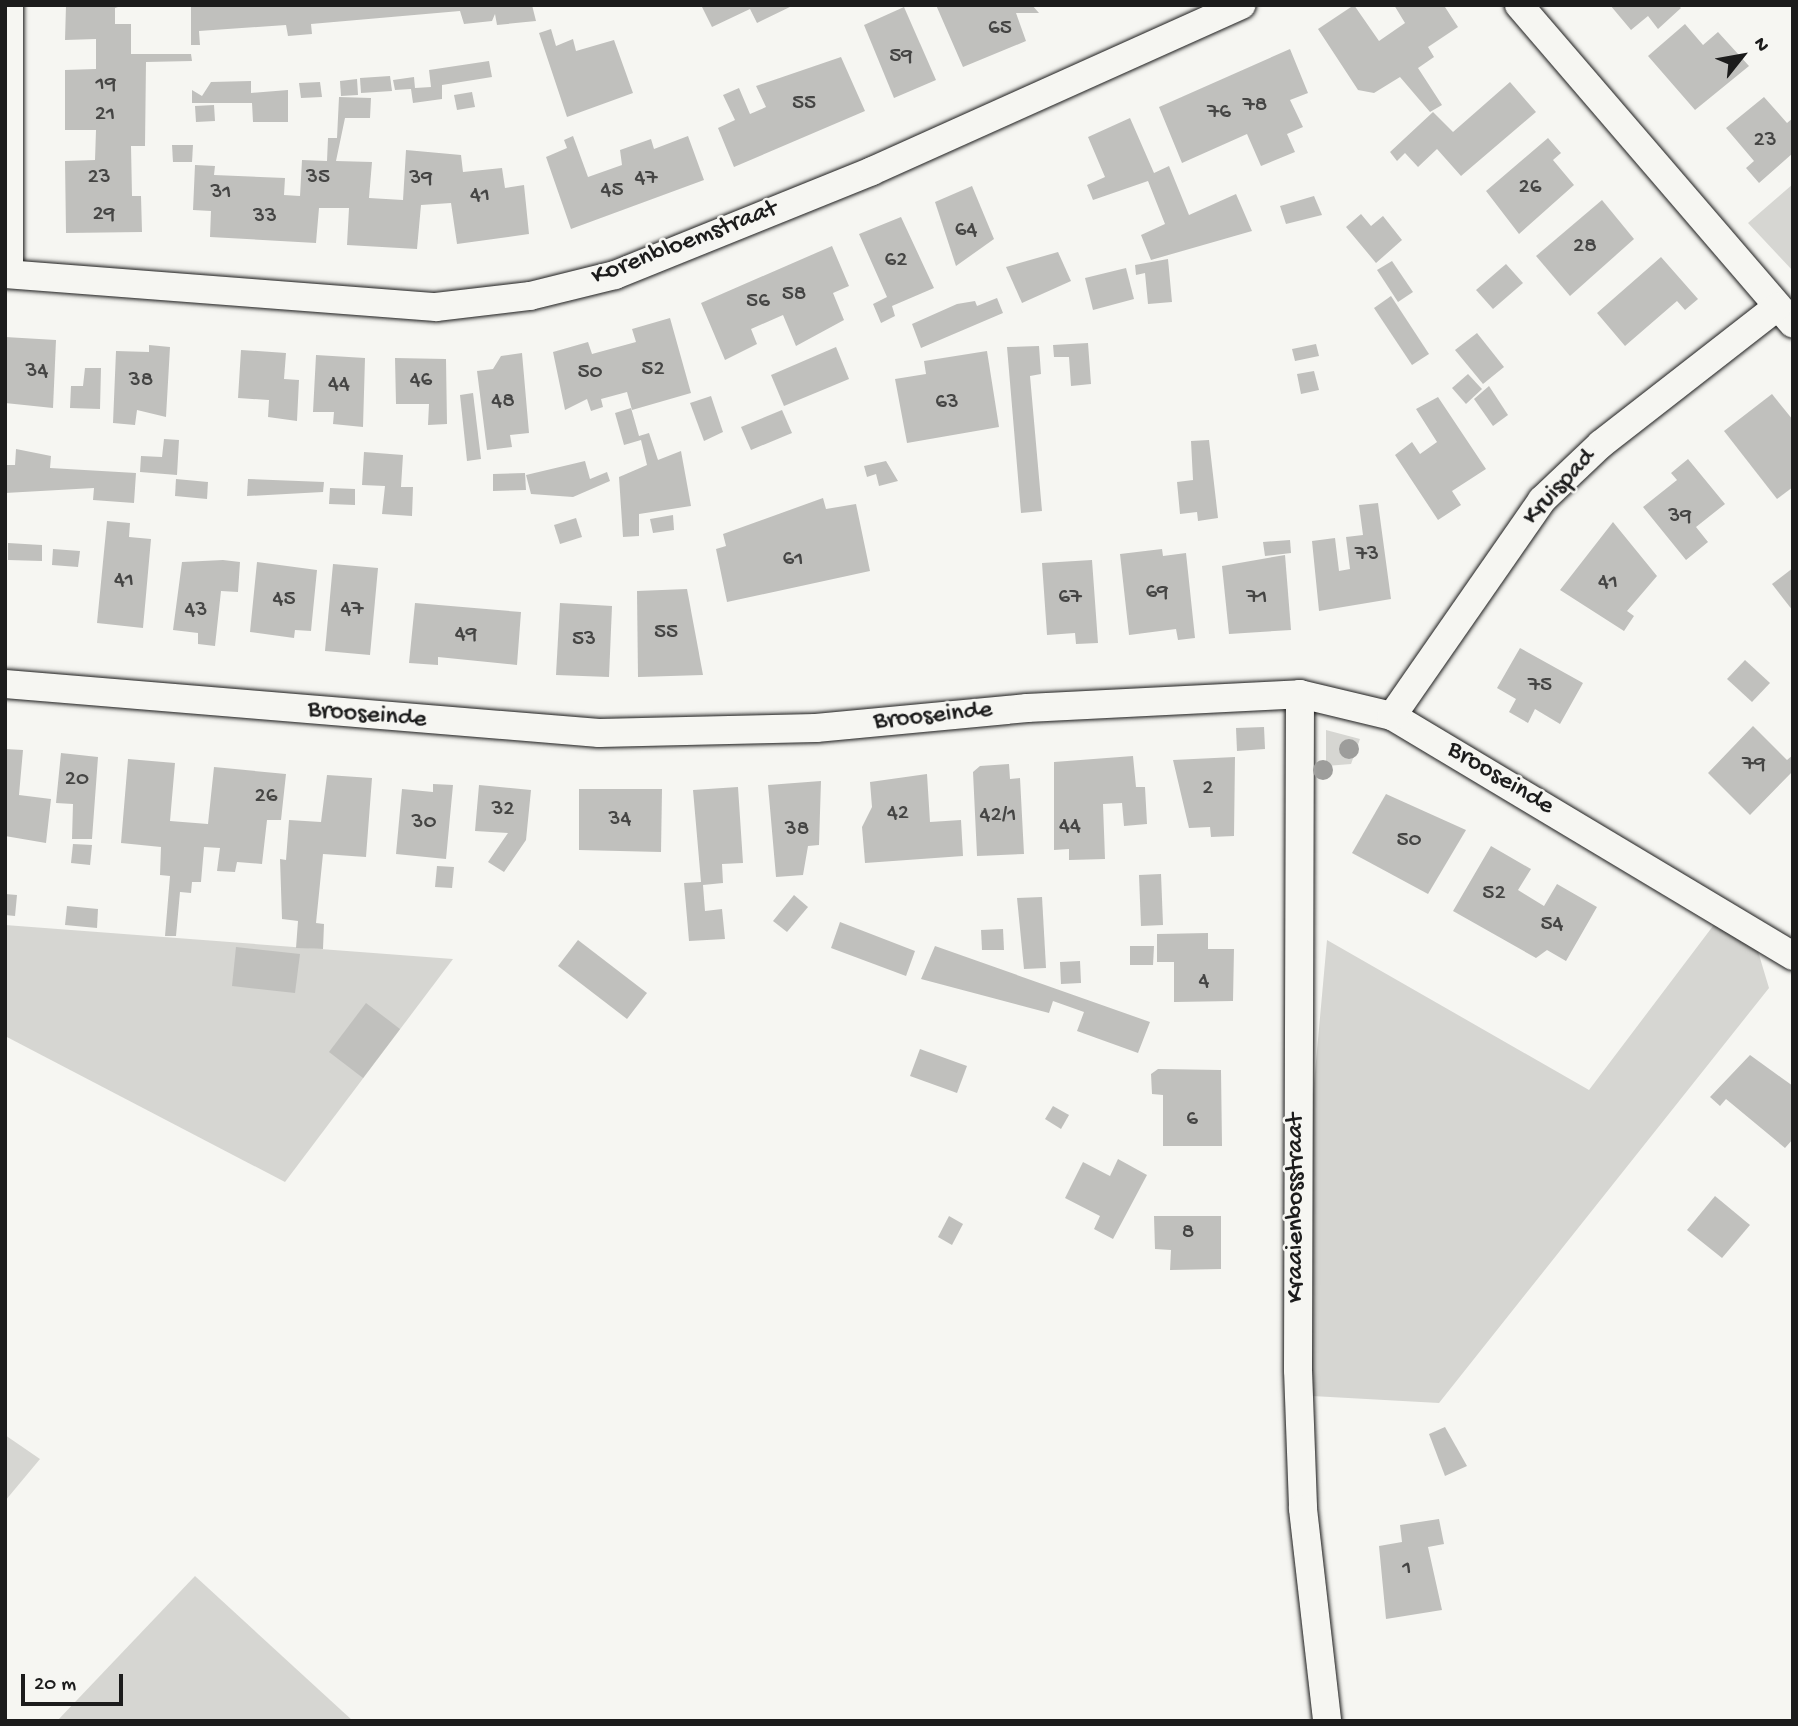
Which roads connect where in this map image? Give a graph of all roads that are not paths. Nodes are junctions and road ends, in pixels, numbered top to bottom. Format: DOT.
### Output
graph roads {
  1 [pos="9,5"];
  2 [pos="1241,5"];
  3 [pos="1519,5"];
  4 [pos="7,274"];
  5 [pos="1785,315"];
  6 [pos="5,684"];
  7 [pos="1300,694"];
  8 [pos="1392,716"];
  9 [pos="1793,956"];
  10 [pos="1326,1721"];
  1 -- 4 [label="street"];
  2 -- 4 [label="street, Korenbloemstraat"];
  3 -- 5 [label="street, Kruispad"];
  5 -- 8 [label="street, Kruispad"];
  6 -- 7 [label="street, Brooseinde"];
  7 -- 8 [label="street, Brooseinde"];
  7 -- 10 [label="street, Kraaienbosstraat"];
  8 -- 9 [label="street, Brooseinde"];
}
